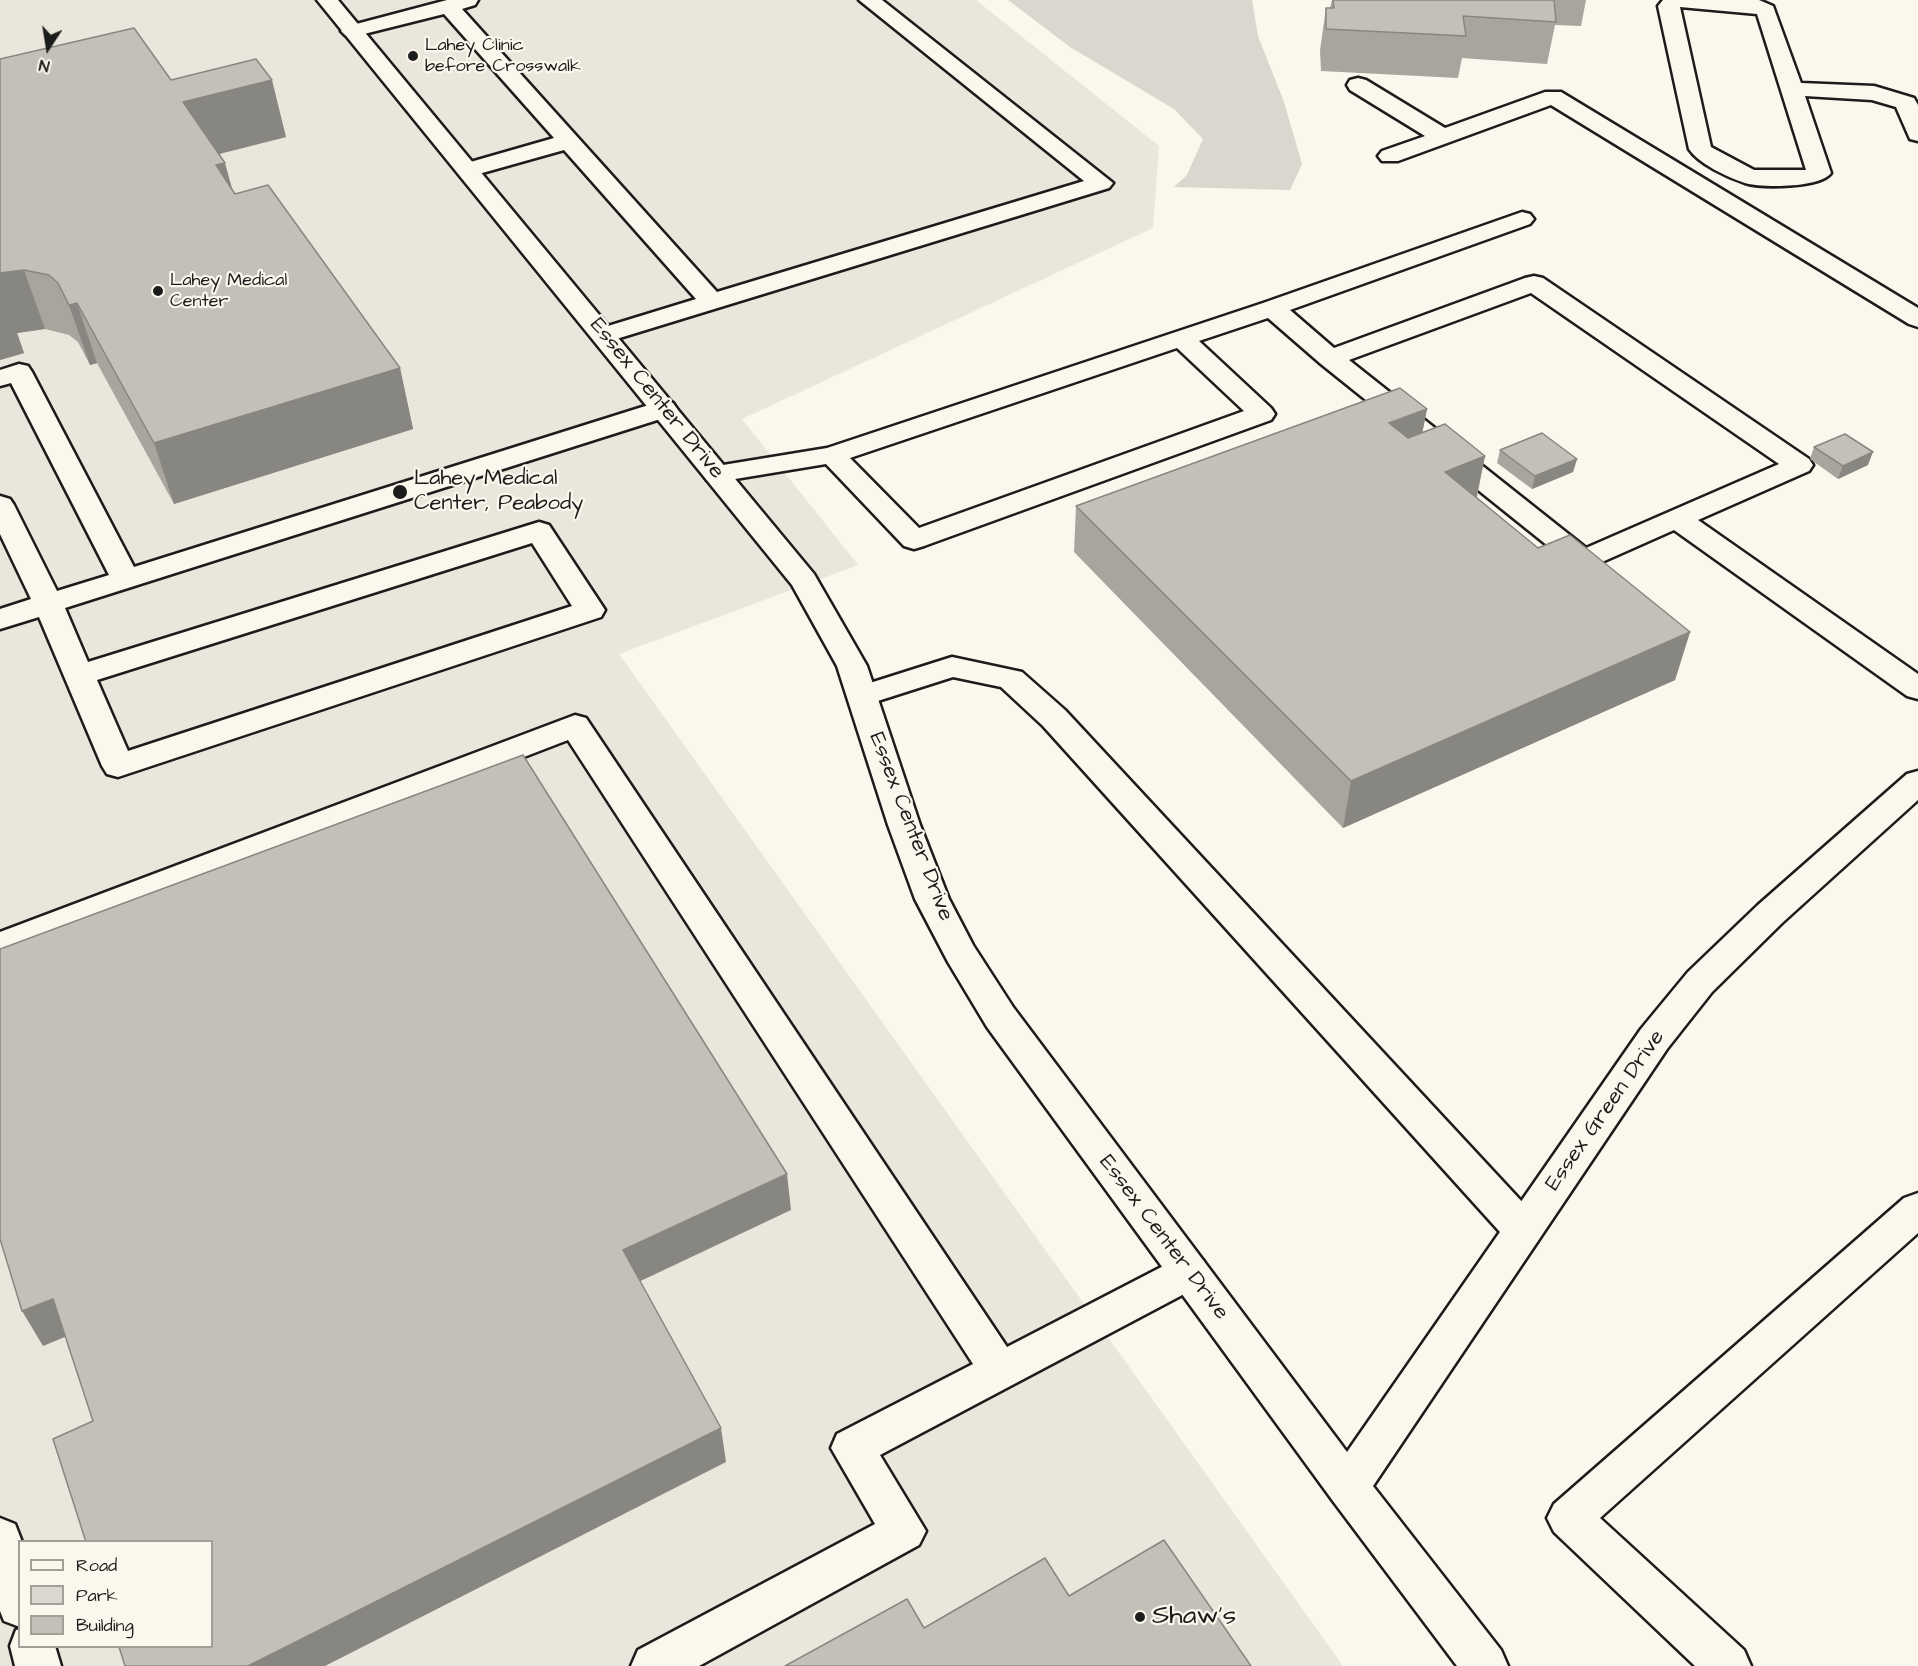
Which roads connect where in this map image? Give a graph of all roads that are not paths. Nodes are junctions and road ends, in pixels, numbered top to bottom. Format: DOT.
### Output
graph roads {
  1 [pos="327,0"];
  2 [pos="473,0"];
  3 [pos="869,0"];
  4 [pos="448,6"];
  5 [pos="352,31"];
  6 [pos="1358,85"];
  7 [pos="1793,89"];
  8 [pos="1918,134"];
  9 [pos="1443,137"];
  10 [pos="569,141"];
  11 [pos="1390,156"];
  12 [pos="468,170"];
  13 [pos="1522,219"];
  14 [pos="712,302"];
  15 [pos="1272,308"];
  16 [pos="1918,319"];
  17 [pos="604,335"];
  18 [pos="1182,339"];
  19 [pos="1330,358"];
  20 [pos="0,378"];
  21 [pos="664,409"];
  22 [pos="832,455"];
  23 [pos="717,474"];
  24 [pos="0,505"];
  25 [pos="1677,519"];
  26 [pos="126,579"];
  27 [pos="48,603"];
  28 [pos="0,619"];
  29 [pos="80,675"];
  30 [pos="1918,689"];
  31 [pos="862,696"];
  32 [pos="1918,782"];
  33 [pos="0,946"];
  34 [pos="1918,1209"];
  35 [pos="1523,1230"];
  36 [pos="1188,1272"];
  37 [pos="1000,1371"];
  38 [pos="1348,1487"];
  39 [pos="0,1539"];
  40 [pos="18,1599"];
  41 [pos="32,1648"];
  42 [pos="38,1666"];
  43 [pos="654,1666"];
  44 [pos="1485,1666"];
  45 [pos="1728,1666"];
  1 -- 5 [label="street, Essex Center Drive"];
  2 -- 4 [label="street"];
  3 -- 14 [label="street"];
  4 -- 5 [label="street"];
  4 -- 10 [label="street"];
  5 -- 12 [label="street, Essex Center Drive"];
  6 -- 9 [label="street"];
  7 -- 7 [label="street"];
  7 -- 8 [label="street"];
  9 -- 11 [label="street"];
  9 -- 16 [label="street"];
  10 -- 12 [label="street"];
  10 -- 14 [label="street"];
  12 -- 17 [label="street, Essex Center Drive"];
  13 -- 15 [label="street"];
  14 -- 17 [label="street"];
  15 -- 18 [label="street"];
  15 -- 19 [label="street"];
  17 -- 21 [label="street, Essex Center Drive"];
  18 -- 22 [label="street"];
  18 -- 22 [label="street"];
  19 -- 25 [label="street"];
  19 -- 25 [label="street"];
  20 -- 26 [label="street"];
  21 -- 23 [label="street, Essex Center Drive"];
  21 -- 26 [label="street"];
  22 -- 23 [label="street"];
  23 -- 31 [label="street, Essex Center Drive"];
  24 -- 27 [label="street"];
  25 -- 30 [label="street"];
  26 -- 27 [label="street"];
  27 -- 28 [label="street"];
  27 -- 29 [label="street"];
  29 -- 29 [label="street"];
  31 -- 35 [label="street"];
  31 -- 36 [label="street, Essex Center Drive"];
  32 -- 35 [label="street, Essex Green Drive"];
  33 -- 37 [label="street"];
  34 -- 45 [label="street"];
  35 -- 38 [label="street, Essex Green Drive"];
  36 -- 37 [label="street"];
  36 -- 38 [label="street, Essex Center Drive"];
  37 -- 43 [label="street"];
  38 -- 44 [label="street, Essex Center Drive"];
  39 -- 40 [label="street"];
  41 -- 42 [label="street"];
}
